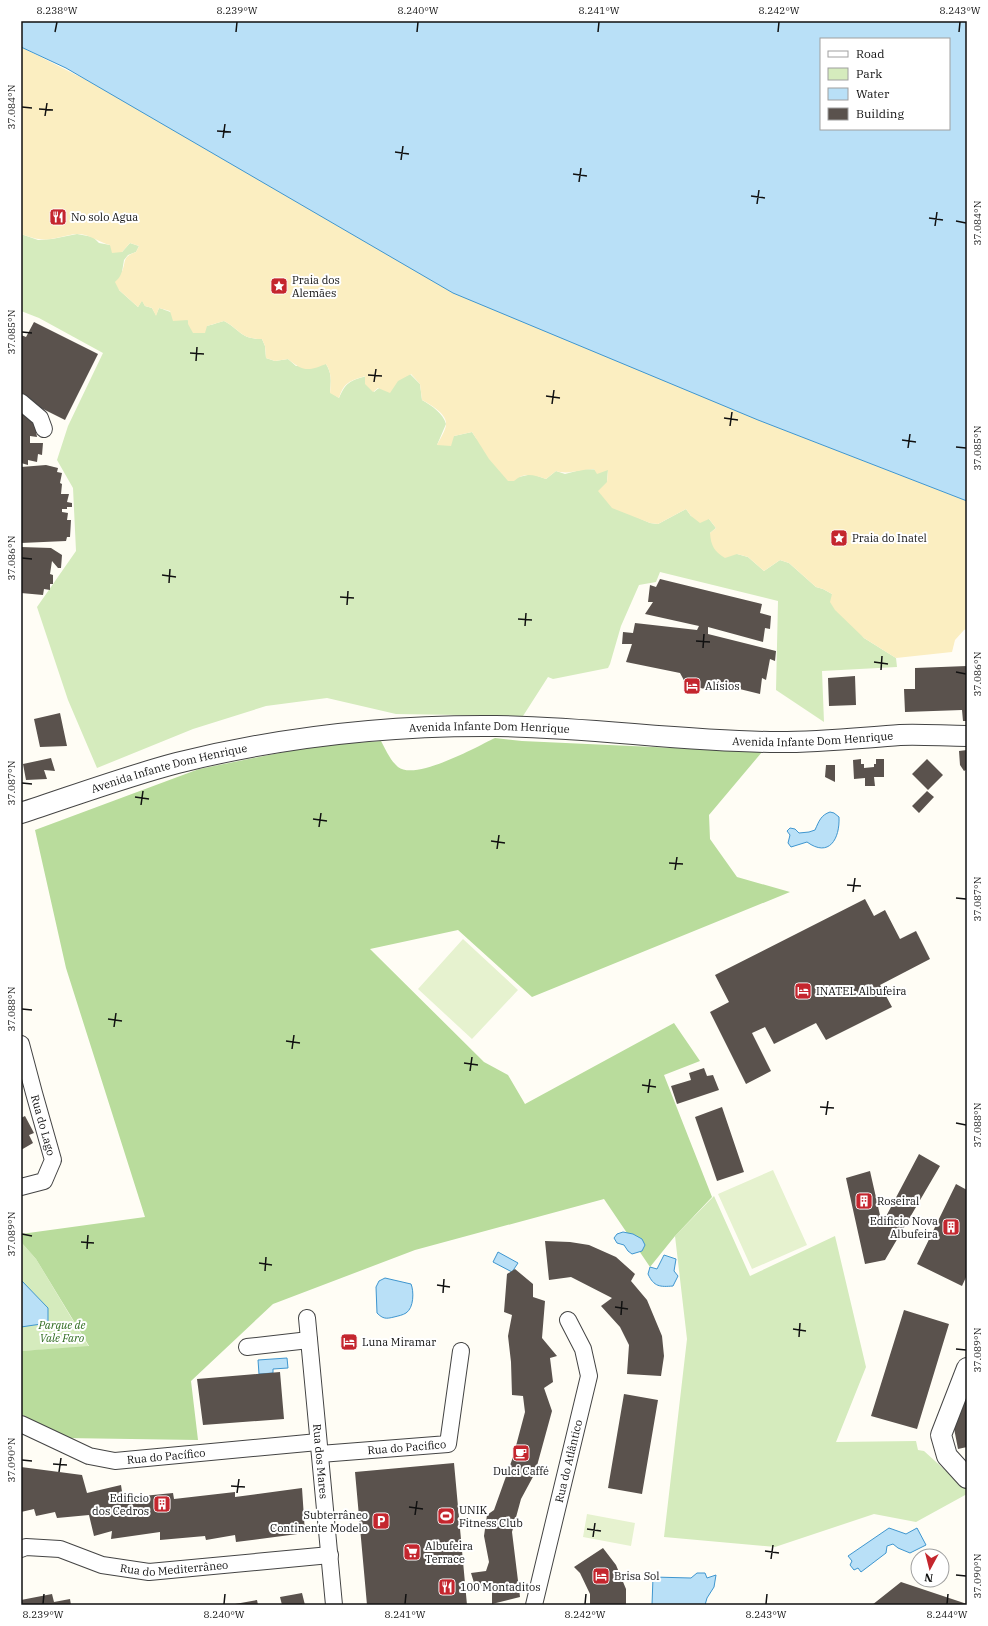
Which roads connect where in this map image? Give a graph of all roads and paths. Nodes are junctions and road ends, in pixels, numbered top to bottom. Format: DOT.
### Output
graph roads {
  1 [pos="21,402"];
  2 [pos="44,429"];
  3 [pos="967,736"];
  4 [pos="21,813"];
  5 [pos="21,1044"];
  6 [pos="27,1095"];
  7 [pos="21,1187"];
  8 [pos="307,1318"];
  9 [pos="568,1320"];
  10 [pos="309,1340"];
  11 [pos="247,1347"];
  12 [pos="461,1351"];
  13 [pos="967,1368"];
  14 [pos="21,1424"];
  15 [pos="319,1448"];
  16 [pos="967,1478"];
  17 [pos="21,1549"];
  18 [pos="330,1555"];
  19 [pos="334,1605"];
  20 [pos="534,1605"];
  1 -- 2 [label="street"];
  3 -- 4 [label="street, Avenida Infante Dom Henrique"];
  5 -- 6 [label="street, Rua do Lago"];
  6 -- 7 [label="street, Rua do Lago"];
  8 -- 10 [label="street, Rua dos Mares"];
  9 -- 20 [label="street, Rua do Atlântico"];
  10 -- 11 [label="street"];
  10 -- 15 [label="street, Rua dos Mares"];
  12 -- 15 [label="street, Rua do Pacifico"];
  13 -- 16 [label="street"];
  14 -- 15 [label="street, Rua do Pacífico"];
  15 -- 18 [label="street, Rua dos Mares"];
  17 -- 18 [label="street, Rua do Mediterrâneo"];
  18 -- 19 [label="street, Rua dos Mares"];
}
